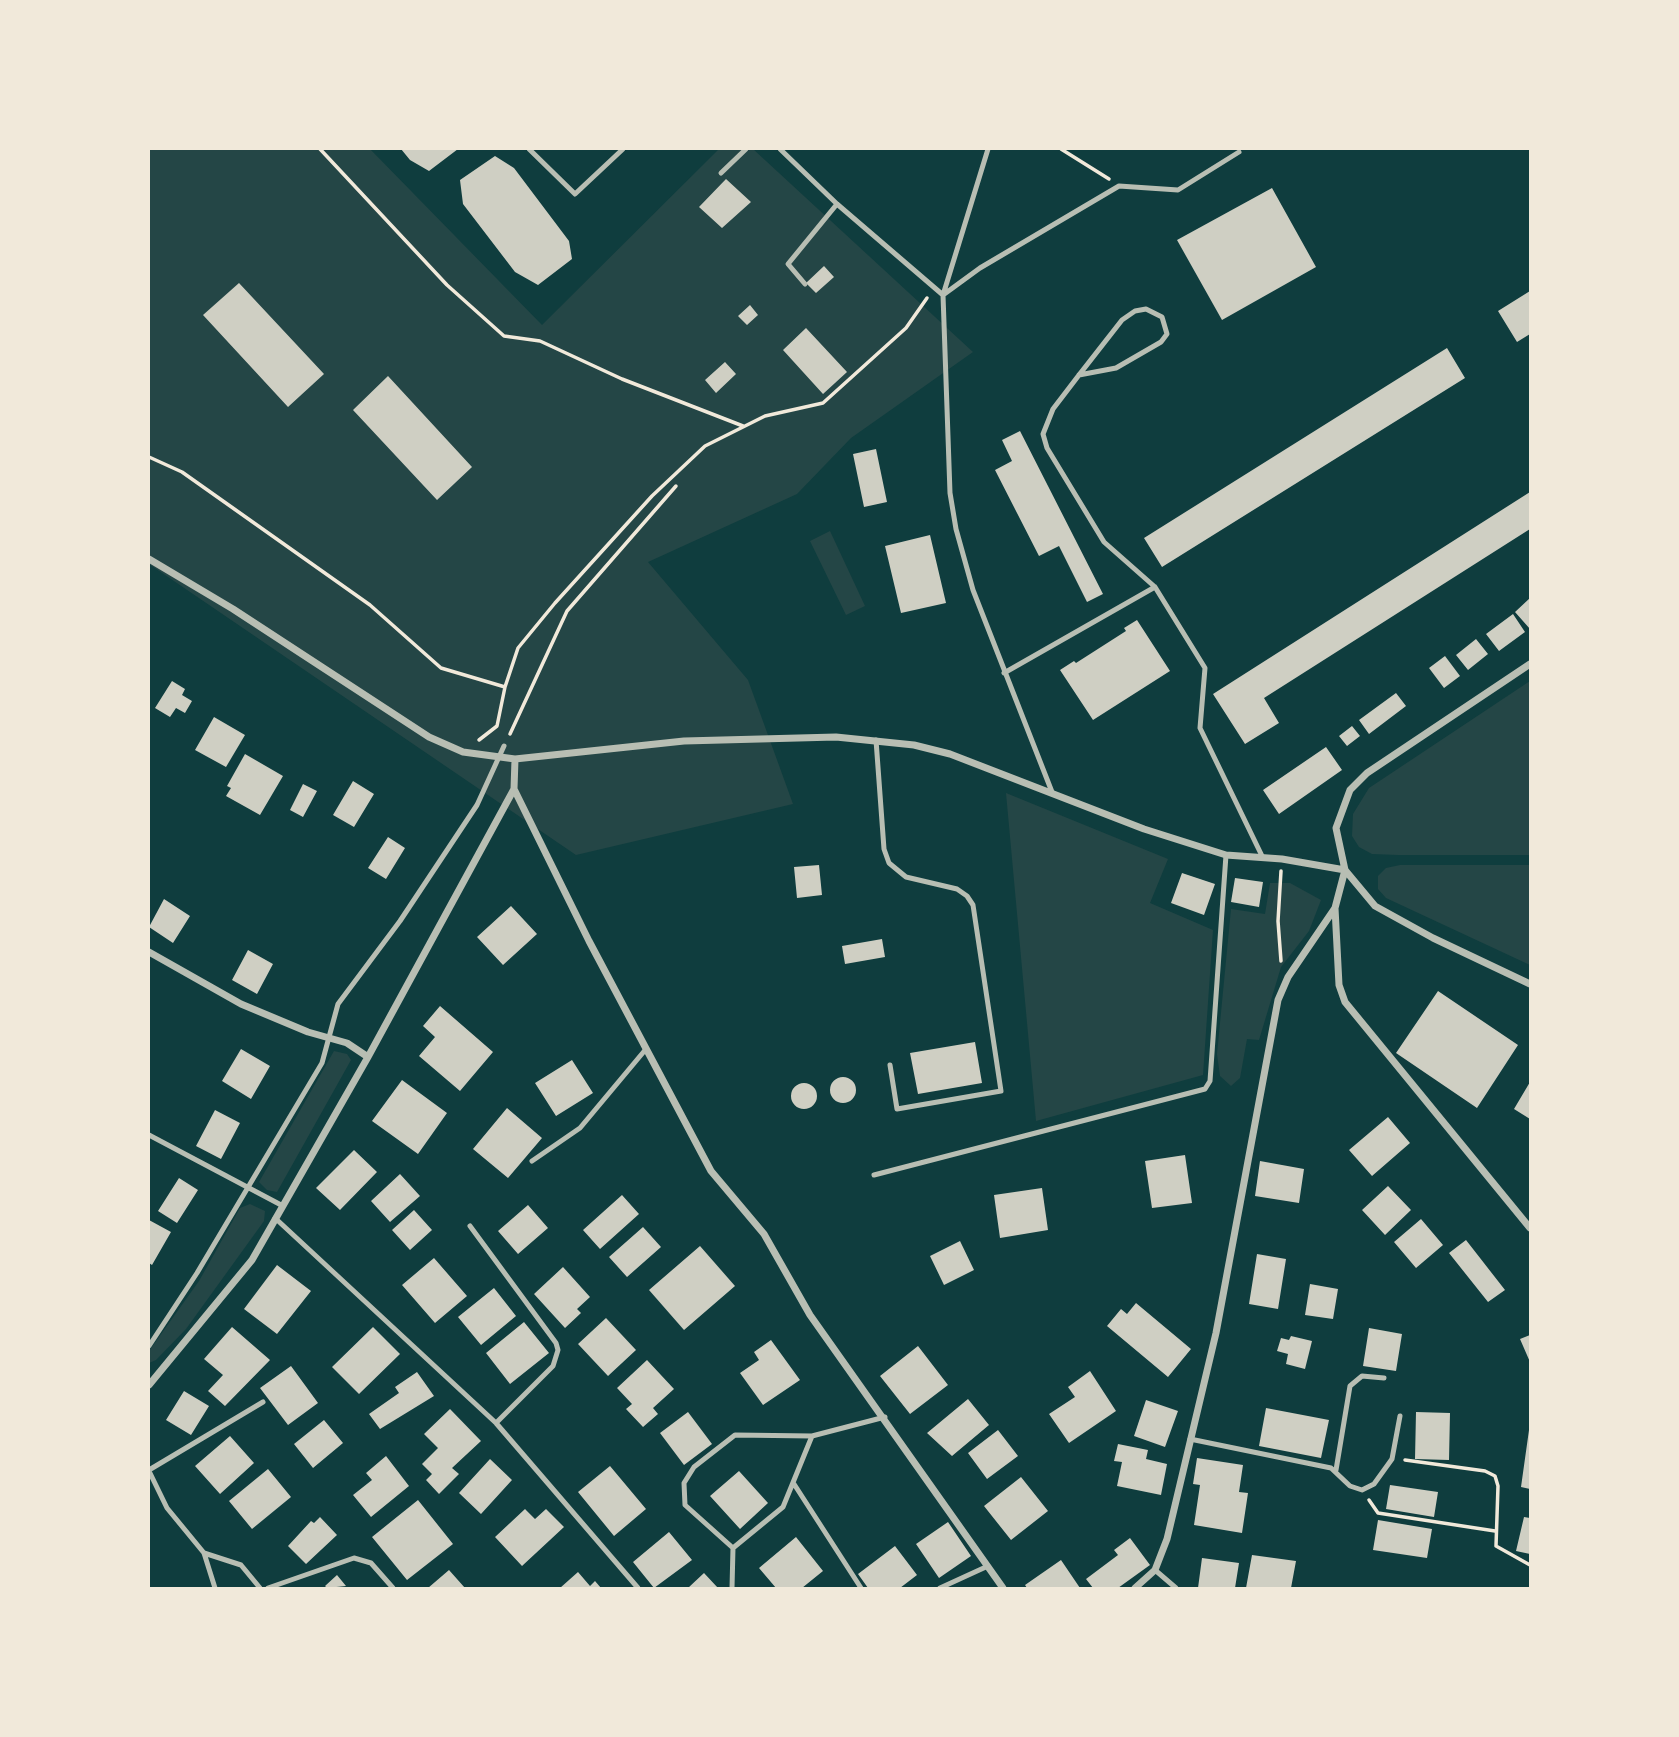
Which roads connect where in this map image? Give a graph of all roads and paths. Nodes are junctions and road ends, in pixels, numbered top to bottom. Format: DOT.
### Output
graph roads {
  1 [pos="320,149"];
  2 [pos="529,149"];
  3 [pos="623,149"];
  4 [pos="746,149"];
  5 [pos="780,149"];
  6 [pos="988,149"];
  7 [pos="1061,149"];
  8 [pos="1238,152"];
  9 [pos="721,173"];
  10 [pos="1119,186"];
  11 [pos="836,204"];
  12 [pos="805,284"];
  13 [pos="934,287"];
  14 [pos="943,295"];
  15 [pos="1079,374"];
  16 [pos="744,427"];
  17 [pos="149,457"];
  18 [pos="676,485"];
  19 [pos="149,559"];
  20 [pos="1155,587"];
  21 [pos="1530,664"];
  22 [pos="1004,673"];
  23 [pos="505,687"];
  24 [pos="876,740"];
  25 [pos="504,746"];
  26 [pos="463,752"];
  27 [pos="498,758"];
  28 [pos="515,759"];
  29 [pos="514,789"];
  30 [pos="1052,792"];
  31 [pos="1226,855"];
  32 [pos="1263,858"];
  33 [pos="1282,859"];
  34 [pos="1345,870"];
  35 [pos="1335,908"];
  36 [pos="149,952"];
  37 [pos="1282,967"];
  38 [pos="1530,984"];
  39 [pos="328,1038"];
  40 [pos="646,1049"];
  41 [pos="368,1057"];
  42 [pos="890,1065"];
  43 [pos="149,1135"];
  44 [pos="532,1161"];
  45 [pos="874,1175"];
  46 [pos="247,1189"];
  47 [pos="282,1206"];
  48 [pos="275,1218"];
  49 [pos="470,1226"];
  50 [pos="1530,1228"];
  51 [pos="149,1346"];
  52 [pos="1384,1378"];
  53 [pos="149,1385"];
  54 [pos="263,1402"];
  55 [pos="1400,1416"];
  56 [pos="885,1417"];
  57 [pos="496,1423"];
  58 [pos="812,1436"];
  59 [pos="1190,1439"];
  60 [pos="1392,1459"];
  61 [pos="149,1470"];
  62 [pos="1336,1470"];
  63 [pos="794,1484"];
  64 [pos="1362,1490"];
  65 [pos="1495,1531"];
  66 [pos="733,1549"];
  67 [pos="204,1553"];
  68 [pos="1530,1565"];
  69 [pos="988,1566"];
  70 [pos="1155,1570"];
  71 [pos="215,1588"];
  72 [pos="260,1588"];
  73 [pos="268,1588"];
  74 [pos="393,1588"];
  75 [pos="638,1588"];
  76 [pos="732,1588"];
  77 [pos="861,1588"];
  78 [pos="940,1588"];
  79 [pos="1003,1588"];
  80 [pos="1135,1588"];
  81 [pos="1176,1588"];
  1 -- 16 [label="path"];
  2 -- 3 [label="lane"];
  4 -- 9 [label="lane"];
  5 -- 11 [label="lane"];
  6 -- 14 [label="lane"];
  7 -- 10 [label="path"];
  8 -- 10 [label="lane"];
  10 -- 14 [label="lane"];
  11 -- 12 [label="lane"];
  11 -- 13 [label="lane"];
  13 -- 14 [label="lane"];
  13 -- 16 [label="path"];
  14 -- 22 [label="lane"];
  15 -- 15 [label="lane"];
  15 -- 20 [label="lane"];
  16 -- 23 [label="path"];
  17 -- 23 [label="path"];
  18 -- 25 [label="path"];
  19 -- 26 [label="street"];
  20 -- 22 [label="lane"];
  20 -- 32 [label="lane"];
  21 -- 34 [label="street"];
  22 -- 30 [label="lane"];
  23 -- 26 [label="path"];
  24 -- 28 [label="street"];
  24 -- 30 [label="street"];
  24 -- 42 [label="lane"];
  25 -- 27 [label="lane"];
  26 -- 27 [label="street"];
  27 -- 28 [label="street"];
  27 -- 39 [label="lane"];
  28 -- 29 [label="street"];
  29 -- 40 [label="street"];
  29 -- 41 [label="street"];
  30 -- 31 [label="street"];
  31 -- 32 [label="street"];
  31 -- 45 [label="lane"];
  32 -- 33 [label="street"];
  33 -- 34 [label="street"];
  33 -- 37 [label="path"];
  34 -- 35 [label="street"];
  34 -- 38 [label="street"];
  35 -- 50 [label="street"];
  35 -- 59 [label="street"];
  36 -- 39 [label="street"];
  39 -- 41 [label="street"];
  39 -- 46 [label="lane"];
  40 -- 44 [label="lane"];
  40 -- 56 [label="street"];
  41 -- 47 [label="street"];
  43 -- 46 [label="lane"];
  46 -- 47 [label="lane"];
  46 -- 51 [label="lane"];
  47 -- 48 [label="street"];
  48 -- 53 [label="street"];
  48 -- 57 [label="lane"];
  49 -- 57 [label="lane"];
  52 -- 62 [label="lane"];
  54 -- 61 [label="lane"];
  55 -- 60 [label="lane"];
  56 -- 58 [label="lane"];
  56 -- 69 [label="street"];
  57 -- 75 [label="lane"];
  58 -- 63 [label="lane"];
  58 -- 66 [label="lane"];
  59 -- 62 [label="lane"];
  59 -- 70 [label="street"];
  60 -- 64 [label="lane"];
  60 -- 65 [label="path"];
  61 -- 67 [label="lane"];
  62 -- 64 [label="lane"];
  63 -- 66 [label="lane"];
  63 -- 77 [label="lane"];
  64 -- 65 [label="path"];
  65 -- 68 [label="path"];
  66 -- 76 [label="lane"];
  67 -- 71 [label="lane"];
  67 -- 72 [label="lane"];
  69 -- 78 [label="lane"];
  69 -- 79 [label="street"];
  70 -- 80 [label="street"];
  70 -- 81 [label="lane"];
  73 -- 74 [label="lane"];
}
